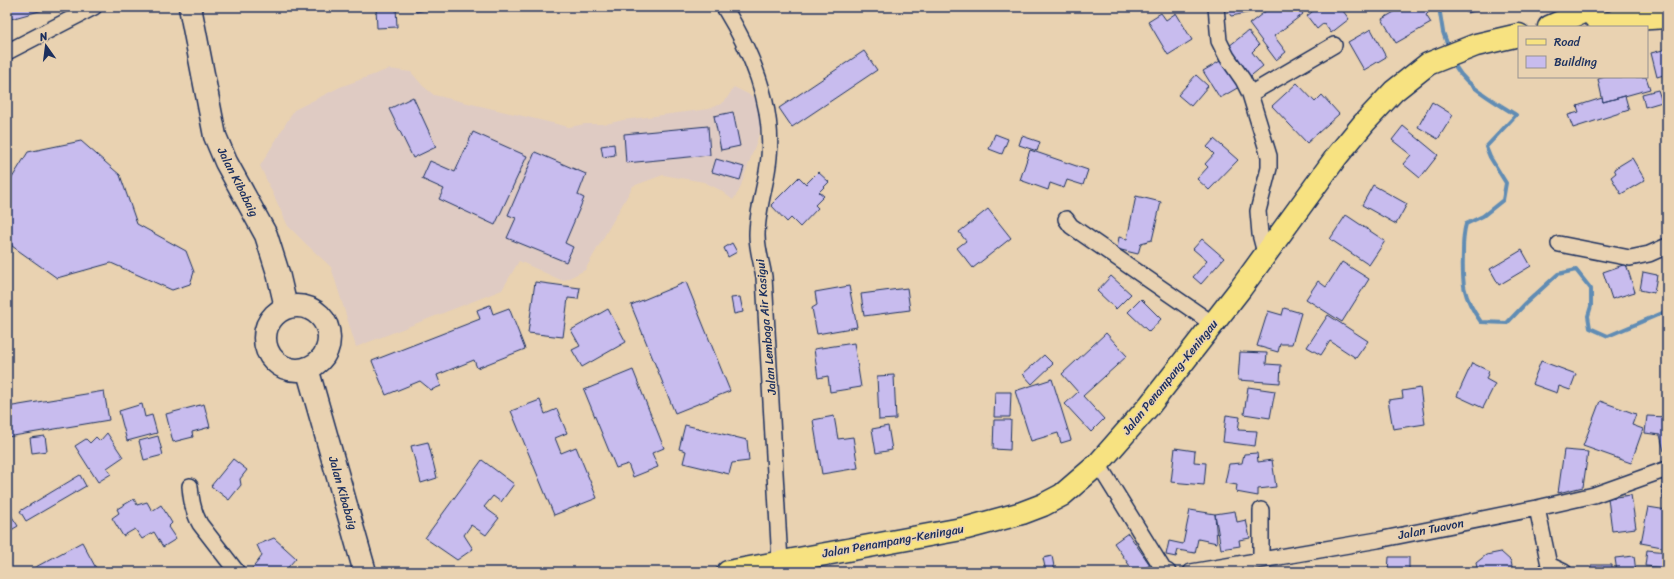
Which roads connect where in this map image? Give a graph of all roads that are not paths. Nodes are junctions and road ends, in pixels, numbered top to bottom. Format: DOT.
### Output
graph roads {
  1 [pos="94,7"];
  2 [pos="190,7"];
  3 [pos="724,7"];
  4 [pos="1216,7"];
  5 [pos="1648,7"];
  6 [pos="1667,12"];
  7 [pos="1603,16"];
  8 [pos="1667,16"];
  9 [pos="1554,26"];
  10 [pos="1518,35"];
  11 [pos="1334,45"];
  12 [pos="7,52"];
  13 [pos="1250,94"];
  14 [pos="1066,219"];
  15 [pos="1559,244"];
  16 [pos="1667,246"];
  17 [pos="1265,254"];
  18 [pos="286,307"];
  19 [pos="1213,324"];
  20 [pos="307,368"];
  21 [pos="1098,464"];
  22 [pos="1667,469"];
  23 [pos="190,486"];
  24 [pos="1537,508"];
  25 [pos="1261,510"];
  26 [pos="1261,560"];
  27 [pos="780,562"];
  28 [pos="238,572"];
  29 [pos="365,572"];
  30 [pos="728,572"];
  31 [pos="1168,572"];
  32 [pos="1191,572"];
  33 [pos="1564,572"];
  1 -- 12 [label="street"];
  2 -- 18 [label="street, Jalan Kibabaig"];
  3 -- 27 [label="street, Jalan Lembaga Air Kasigui"];
  4 -- 13 [label="street"];
  5 -- 6 [label="main road"];
  7 -- 8 [label="main road"];
  7 -- 9 [label="main road"];
  10 -- 17 [label="main road, Jalan Penampang-Keningau"];
  11 -- 13 [label="street"];
  13 -- 17 [label="street"];
  14 -- 19 [label="street"];
  15 -- 16 [label="street"];
  17 -- 19 [label="main road, Jalan Penampang-Keningau"];
  18 -- 20 [label="street"];
  18 -- 20 [label="street"];
  19 -- 21 [label="main road, Jalan Penampang-Keningau"];
  20 -- 29 [label="street, Jalan Kibabaig"];
  21 -- 27 [label="main road, Jalan Penampang-Keningau"];
  21 -- 31 [label="street"];
  22 -- 24 [label="street, Jalan Tuavon"];
  23 -- 28 [label="street"];
  24 -- 26 [label="street, Jalan Tuavon"];
  24 -- 33 [label="street"];
  25 -- 26 [label="street"];
  26 -- 32 [label="street, Jalan Tuavon"];
  27 -- 30 [label="main road, Jalan Penampang-Keningau"];
}
